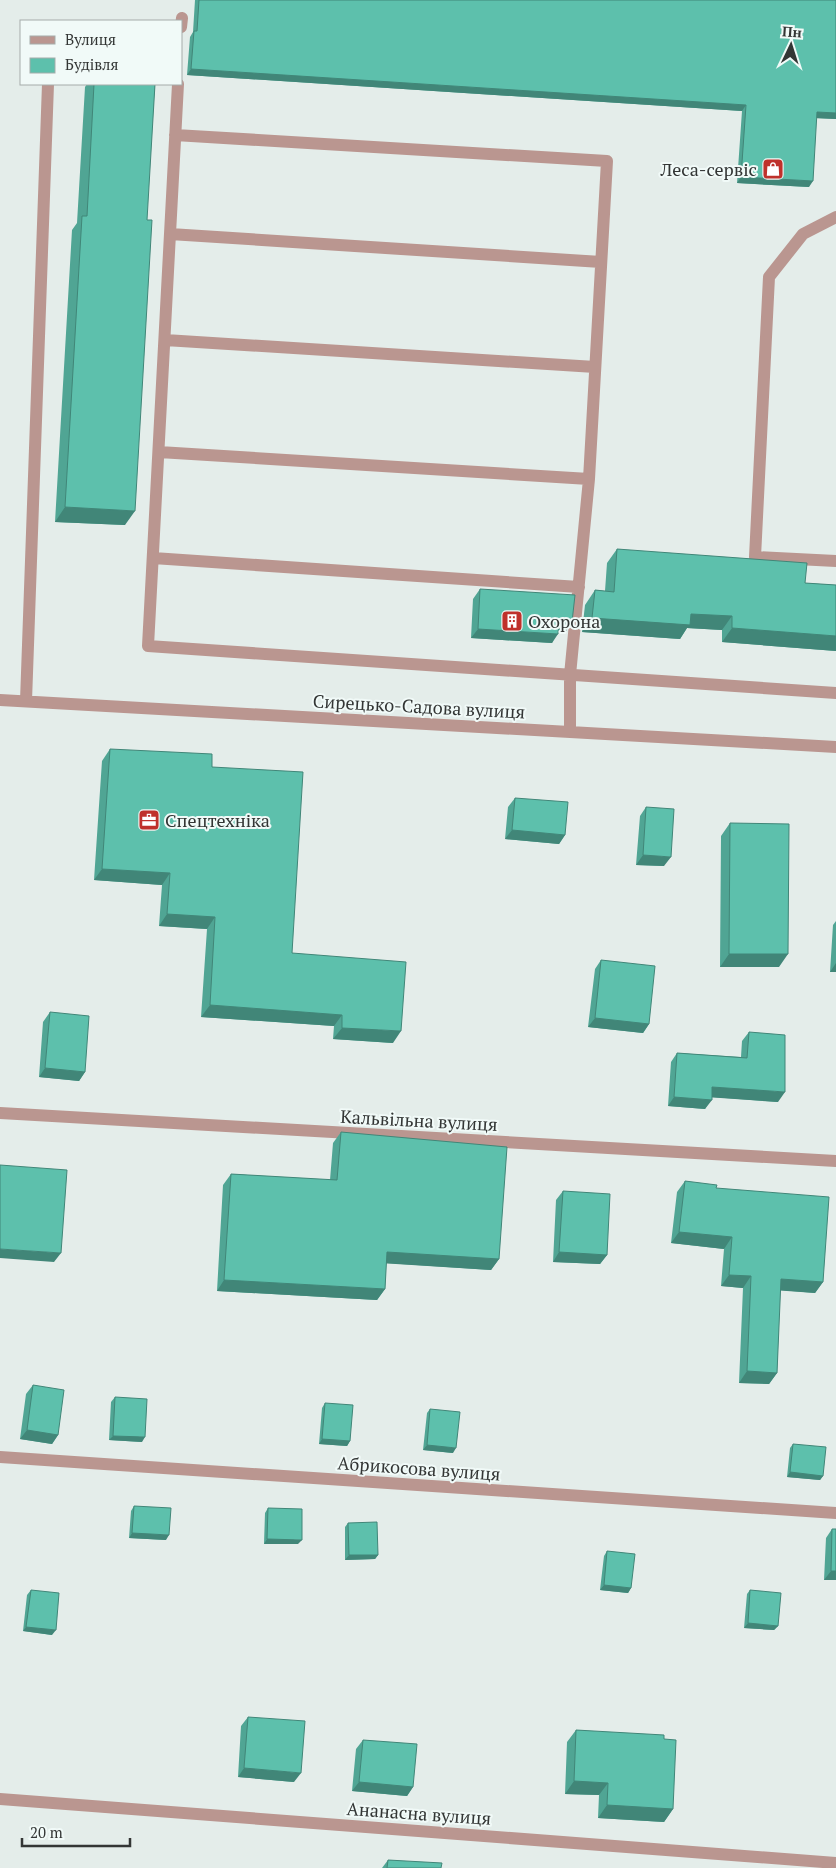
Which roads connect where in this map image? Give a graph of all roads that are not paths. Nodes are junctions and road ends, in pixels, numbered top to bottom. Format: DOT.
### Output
graph roads {
  1 [pos="48,85"];
  2 [pos="178,85"];
  3 [pos="175,136"];
  4 [pos="836,217"];
  5 [pos="170,234"];
  6 [pos="601,262"];
  7 [pos="165,340"];
  8 [pos="595,367"];
  9 [pos="159,452"];
  10 [pos="589,479"];
  11 [pos="153,558"];
  12 [pos="836,561"];
  13 [pos="578,587"];
  14 [pos="570,675"];
  15 [pos="836,693"];
  16 [pos="0,700"];
  17 [pos="26,701"];
  18 [pos="570,732"];
  19 [pos="836,746"];
  20 [pos="0,1113"];
  21 [pos="836,1161"];
  22 [pos="0,1457"];
  23 [pos="836,1513"];
  24 [pos="0,1799"];
  25 [pos="836,1862"];
  1 -- 17 [label="street"];
  2 -- 3 [label="street"];
  3 -- 5 [label="street"];
  3 -- 6 [label="street"];
  4 -- 12 [label="street"];
  5 -- 6 [label="street"];
  5 -- 7 [label="street"];
  6 -- 8 [label="street"];
  7 -- 8 [label="street"];
  7 -- 9 [label="street"];
  8 -- 10 [label="street"];
  9 -- 10 [label="street"];
  9 -- 11 [label="street"];
  10 -- 13 [label="street"];
  11 -- 13 [label="street"];
  11 -- 14 [label="street"];
  13 -- 14 [label="street"];
  14 -- 15 [label="street"];
  14 -- 18 [label="street"];
  16 -- 17 [label="street, Сирецько-Садова вулиця"];
  17 -- 18 [label="street, Сирецько-Садова вулиця"];
  18 -- 19 [label="street, Сирецько-Садова вулиця"];
  20 -- 21 [label="street, Кальвільна вулиця"];
  22 -- 23 [label="street, Абрикосова вулиця"];
  24 -- 25 [label="street, Ананасна вулиця"];
}
